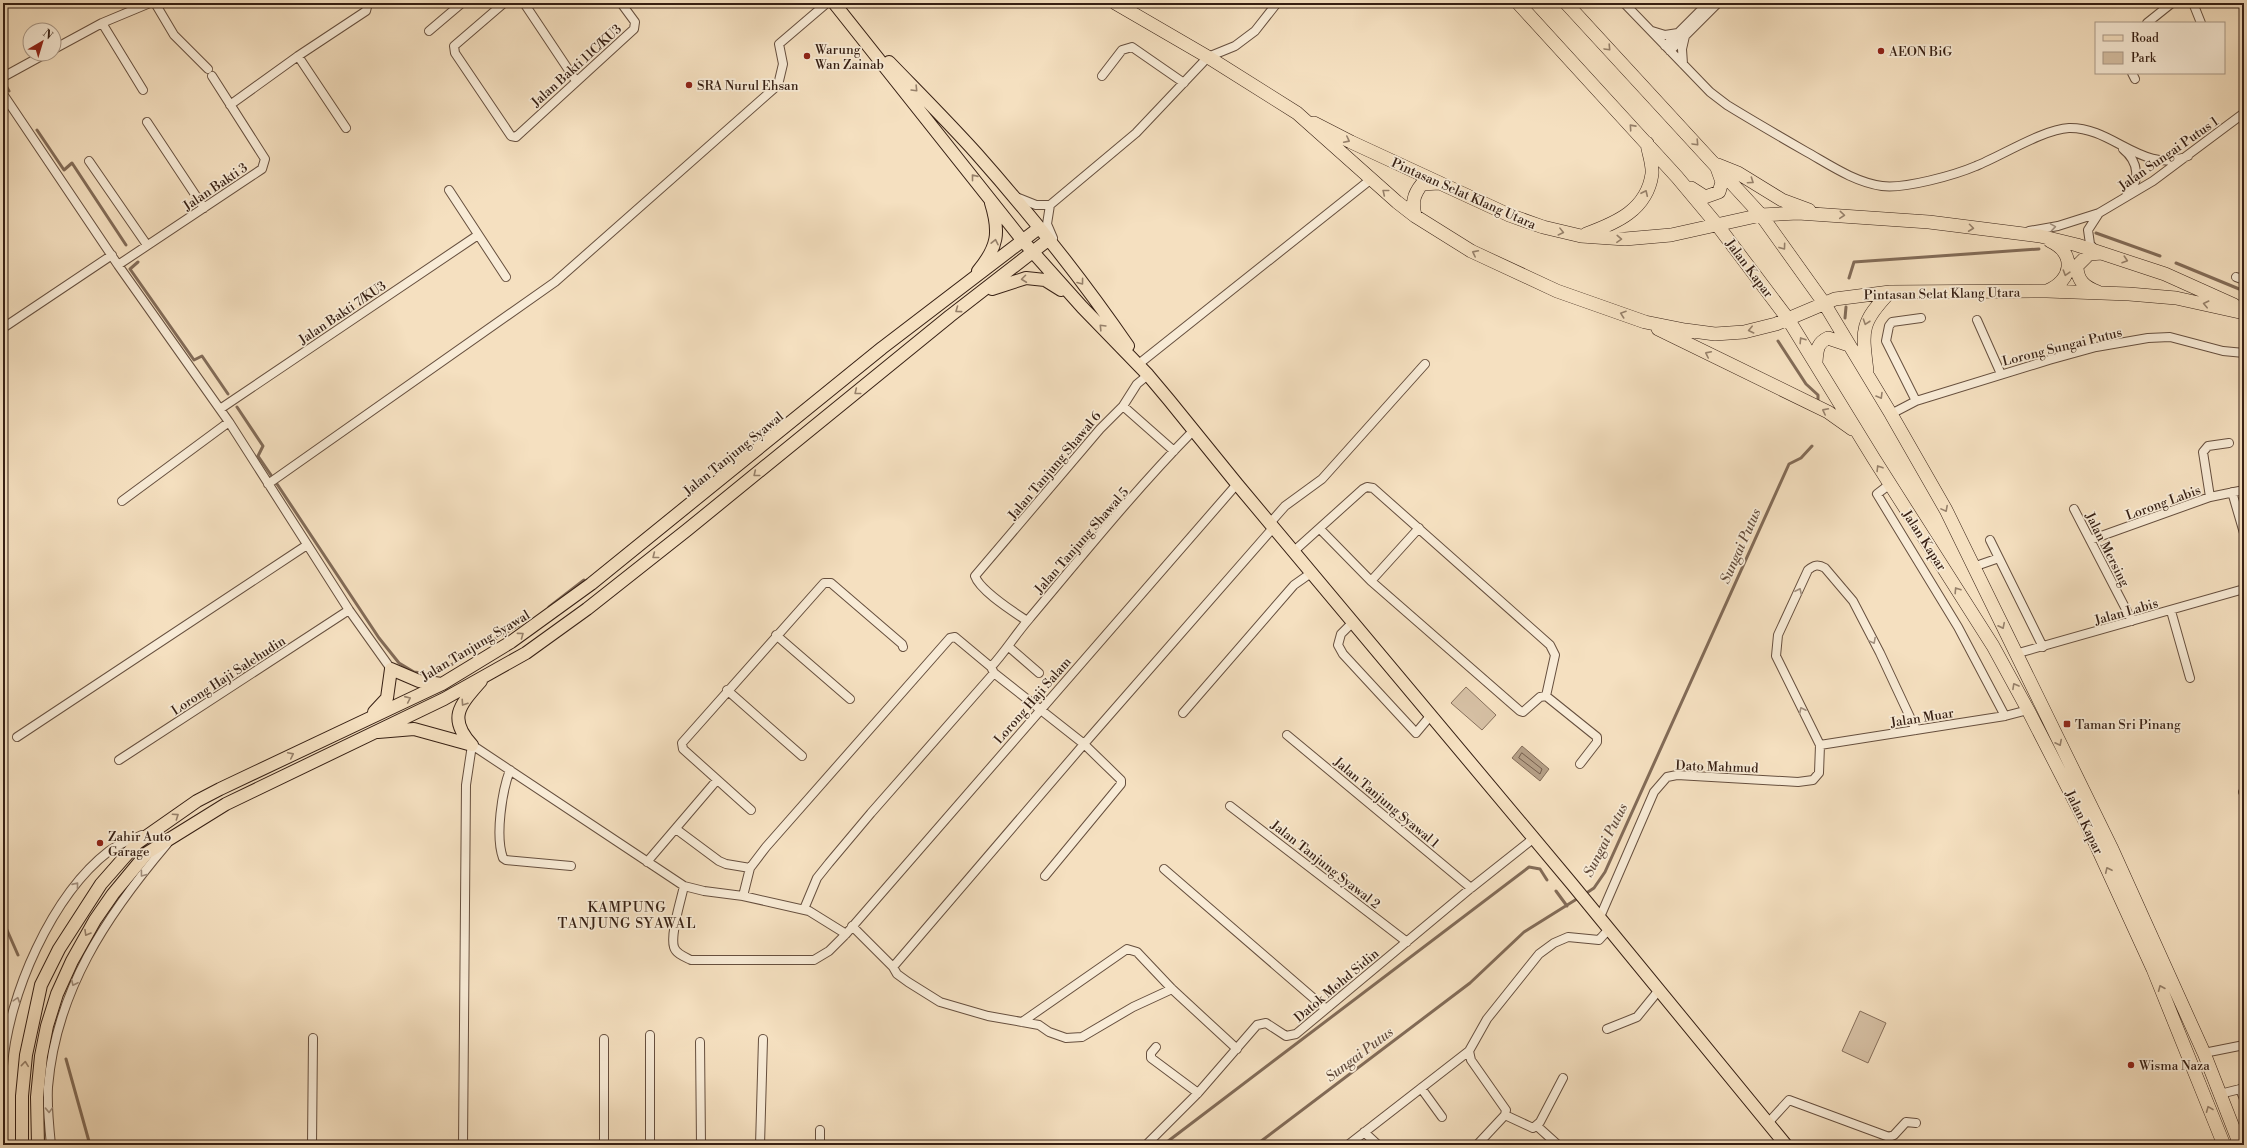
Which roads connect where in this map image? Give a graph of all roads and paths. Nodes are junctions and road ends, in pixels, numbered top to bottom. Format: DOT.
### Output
graph roads {
  1 [pos="150,3"];
  2 [pos="155,3"];
  3 [pos="365,3"];
  4 [pos="462,3"];
  5 [pos="504,3"];
  6 [pos="524,3"];
  7 [pos="622,3"];
  8 [pos="827,3"];
  9 [pos="1115,3"];
  10 [pos="1277,3"];
  11 [pos="1518,3"];
  12 [pos="1566,3"];
  13 [pos="1572,3"];
  14 [pos="1624,3"];
  15 [pos="1708,3"];
  16 [pos="1718,3"];
  17 [pos="2172,3"];
  18 [pos="2193,3"];
  19 [pos="837,7"];
  20 [pos="1581,19"];
  21 [pos="2148,22"];
  22 [pos="2201,22"];
  23 [pos="102,23"];
  24 [pos="1650,30"];
  25 [pos="430,31"];
  26 [pos="1682,34"];
  27 [pos="62,45"];
  28 [pos="1668,48"];
  29 [pos="298,56"];
  30 [pos="1208,57"];
  31 [pos="30,62"];
  32 [pos="1683,64"];
  33 [pos="1102,76"];
  34 [pos="3,77"];
  35 [pos="576,81"];
  36 [pos="1184,83"];
  37 [pos="143,90"];
  38 [pos="3,94"];
  39 [pos="230,104"];
  40 [pos="2244,113"];
  41 [pos="1300,116"];
  42 [pos="147,122"];
  43 [pos="346,128"];
  44 [pos="2113,141"];
  45 [pos="1647,143"];
  46 [pos="2188,156"];
  47 [pos="89,161"];
  48 [pos="1716,164"];
  49 [pos="1677,177"];
  50 [pos="1370,180"];
  51 [pos="1440,183"];
  52 [pos="449,190"];
  53 [pos="988,194"];
  54 [pos="1012,195"];
  55 [pos="2123,200"];
  56 [pos="1050,205"];
  57 [pos="204,208"];
  58 [pos="2099,213"];
  59 [pos="1819,214"];
  60 [pos="1761,215"];
  61 [pos="1415,216"];
  62 [pos="1718,226"];
  63 [pos="1039,228"];
  64 [pos="2015,233"];
  65 [pos="478,235"];
  66 [pos="1581,236"];
  67 [pos="2040,236"];
  68 [pos="1048,240"];
  69 [pos="1023,241"];
  70 [pos="146,245"];
  71 [pos="1032,251"];
  72 [pos="2099,251"];
  73 [pos="112,255"];
  74 [pos="118,265"];
  75 [pos="1070,268"];
  76 [pos="506,277"];
  77 [pos="2236,277"];
  78 [pos="2244,280"];
  79 [pos="966,285"];
  80 [pos="2046,291"];
  81 [pos="1890,292"];
  82 [pos="979,294"];
  83 [pos="2103,294"];
  84 [pos="1824,303"];
  85 [pos="1082,307"];
  86 [pos="2244,309"];
  87 [pos="2244,312"];
  88 [pos="1921,318"];
  89 [pos="1788,319"];
  90 [pos="1977,320"];
  91 [pos="1645,322"];
  92 [pos="3,328"];
  93 [pos="1849,345"];
  94 [pos="2244,353"];
  95 [pos="1816,362"];
  96 [pos="1140,363"];
  97 [pos="1425,364"];
  98 [pos="1867,374"];
  99 [pos="2001,374"];
  100 [pos="1148,375"];
  101 [pos="1916,401"];
  102 [pos="1123,406"];
  103 [pos="220,409"];
  104 [pos="1891,414"];
  105 [pos="229,422"];
  106 [pos="1193,431"];
  107 [pos="1857,432"];
  108 [pos="2229,443"];
  109 [pos="1174,451"];
  110 [pos="268,484"];
  111 [pos="1236,484"];
  112 [pos="1890,484"];
  113 [pos="2244,490"];
  114 [pos="2232,492"];
  115 [pos="2210,498"];
  116 [pos="122,501"];
  117 [pos="2074,509"];
  118 [pos="1272,526"];
  119 [pos="1419,528"];
  120 [pos="1320,529"];
  121 [pos="2244,534"];
  122 [pos="1990,540"];
  123 [pos="2090,540"];
  124 [pos="307,545"];
  125 [pos="1294,552"];
  126 [pos="1999,558"];
  127 [pos="1973,567"];
  128 [pos="1311,573"];
  129 [pos="1371,581"];
  130 [pos="2244,589"];
  131 [pos="349,610"];
  132 [pos="2171,611"];
  133 [pos="1027,621"];
  134 [pos="2132,621"];
  135 [pos="1353,622"];
  136 [pos="776,635"];
  137 [pos="903,647"];
  138 [pos="1009,647"];
  139 [pos="2043,647"];
  140 [pos="2015,654"];
  141 [pos="391,669"];
  142 [pos="993,670"];
  143 [pos="489,673"];
  144 [pos="1039,673"];
  145 [pos="2190,678"];
  146 [pos="442,684"];
  147 [pos="727,690"];
  148 [pos="1546,696"];
  149 [pos="850,699"];
  150 [pos="1041,708"];
  151 [pos="2028,710"];
  152 [pos="1183,713"];
  153 [pos="1431,715"];
  154 [pos="371,716"];
  155 [pos="2005,716"];
  156 [pos="1916,730"];
  157 [pos="370,733"];
  158 [pos="1287,735"];
  159 [pos="17,737"];
  160 [pos="1084,744"];
  161 [pos="472,745"];
  162 [pos="1820,745"];
  163 [pos="802,756"];
  164 [pos="119,760"];
  165 [pos="1580,764"];
  166 [pos="510,770"];
  167 [pos="717,780"];
  168 [pos="1230,806"];
  169 [pos="752,810"];
  170 [pos="162,825"];
  171 [pos="676,828"];
  172 [pos="176,833"];
  173 [pos="1534,838"];
  174 [pos="647,862"];
  175 [pos="571,866"];
  176 [pos="750,868"];
  177 [pos="1164,869"];
  178 [pos="1045,876"];
  179 [pos="684,886"];
  180 [pos="1471,888"];
  181 [pos="743,896"];
  182 [pos="804,909"];
  183 [pos="1600,917"];
  184 [pos="852,926"];
  185 [pos="1609,929"];
  186 [pos="846,934"];
  187 [pos="1406,942"];
  188 [pos="893,967"];
  189 [pos="1172,989"];
  190 [pos="1659,990"];
  191 [pos="1326,1009"];
  192 [pos="1022,1022"];
  193 [pos="1607,1029"];
  194 [pos="650,1035"];
  195 [pos="313,1038"];
  196 [pos="763,1038"];
  197 [pos="604,1039"];
  198 [pos="700,1042"];
  199 [pos="2244,1045"];
  200 [pos="1156,1047"];
  201 [pos="1237,1049"];
  202 [pos="1469,1051"];
  203 [pos="2204,1053"];
  204 [pos="3,1066"];
  205 [pos="1563,1078"];
  206 [pos="1421,1088"];
  207 [pos="2242,1089"];
  208 [pos="1198,1093"];
  209 [pos="2220,1094"];
  210 [pos="2244,1099"];
  211 [pos="1505,1115"];
  212 [pos="1442,1117"];
  213 [pos="1768,1123"];
  214 [pos="1916,1123"];
  215 [pos="1537,1126"];
  216 [pos="820,1130"];
  217 [pos="1364,1132"];
  218 [pos="22,1145"];
  219 [pos="38,1145"];
  220 [pos="51,1145"];
  221 [pos="312,1145"];
  222 [pos="463,1145"];
  223 [pos="604,1145"];
  224 [pos="650,1145"];
  225 [pos="701,1145"];
  226 [pos="760,1145"];
  227 [pos="820,1145"];
  228 [pos="1146,1145"];
  229 [pos="1348,1145"];
  230 [pos="1378,1145"];
  231 [pos="1477,1145"];
  232 [pos="1558,1145"];
  233 [pos="1786,1145"];
  234 [pos="2224,1145"];
  235 [pos="2240,1145"];
  1 -- 23 [label="street"];
  2 -- 39 [label="street, Jalan Bakti 3"];
  3 -- 29 [label="street"];
  4 -- 25 [label="street"];
  5 -- 35 [label="street, Jalan Bakti 11C/KU3"];
  6 -- 35 [label="street"];
  7 -- 35 [label="street, Jalan Bakti 11C/KU3"];
  8 -- 110 [label="street"];
  9 -- 30 [label="highway, Pintasan Selat Klang Utara"];
  10 -- 30 [label="street"];
  45 -- 11 [label="highway, Jalan Kapar, one-way"];
  12 -- 20 [label="highway, Jalan Kapar"];
  13 -- 20 [label="street"];
  14 -- 24 [label="street"];
  15 -- 26 [label="street"];
  16 -- 26 [label="street"];
  17 -- 21 [label="street"];
  18 -- 22 [label="street"];
  53 -- 19 [label="main road, one-way"];
  19 -- 54 [label="main road, one-way"];
  20 -- 48 [label="highway, Jalan Kapar, one-way"];
  23 -- 27 [label="street"];
  23 -- 37 [label="street"];
  24 -- 26 [label="street"];
  24 -- 28 [label="street"];
  26 -- 28 [label="street"];
  26 -- 32 [label="street"];
  28 -- 32 [label="street"];
  29 -- 39 [label="street"];
  29 -- 43 [label="street"];
  30 -- 36 [label="street"];
  30 -- 41 [label="highway, Pintasan Selat Klang Utara"];
  31 -- 34 [label="street"];
  32 -- 44 [label="street"];
  33 -- 36 [label="street"];
  36 -- 56 [label="street"];
  38 -- 73 [label="street"];
  39 -- 57 [label="street, Jalan Bakti 3"];
  40 -- 46 [label="street, Jalan Sungai Putus 1"];
  41 -- 50 [label="highway, Pintasan Selat Klang Utara"];
  41 -- 51 [label="highway, Pintasan Selat Klang Utara, one-way"];
  42 -- 57 [label="street"];
  44 -- 46 [label="street"];
  44 -- 55 [label="street"];
  45 -- 49 [label="highway, Jalan Kapar"];
  66 -- 45 [label="highway, one-way"];
  46 -- 55 [label="street, Jalan Sungai Putus 1"];
  47 -- 70 [label="street"];
  48 -- 49 [label="highway"];
  48 -- 59 [label="highway, one-way"];
  48 -- 60 [label="highway, Jalan Kapar"];
  49 -- 62 [label="highway, Jalan Kapar"];
  61 -- 50 [label="highway, Pintasan Selat Klang Utara, one-way"];
  50 -- 96 [label="street"];
  51 -- 61 [label="highway"];
  51 -- 66 [label="highway, Pintasan Selat Klang Utara, one-way"];
  52 -- 65 [label="street"];
  53 -- 69 [label="main road"];
  79 -- 53 [label="main road, one-way"];
  54 -- 56 [label="street"];
  54 -- 63 [label="main road"];
  55 -- 58 [label="street, Jalan Sungai Putus 1"];
  56 -- 75 [label="street"];
  57 -- 70 [label="street, Jalan Bakti 3"];
  64 -- 58 [label="street, one-way"];
  58 -- 72 [label="street, Jalan Sungai Putus 1"];
  59 -- 60 [label="highway, Pintasan Selat Klang Utara"];
  59 -- 64 [label="highway, Pintasan Selat Klang Utara, one-way"];
  60 -- 62 [label="highway, Pintasan Selat Klang Utara"];
  60 -- 84 [label="highway, Jalan Kapar, one-way"];
  91 -- 61 [label="highway, Pintasan Selat Klang Utara, one-way"];
  66 -- 62 [label="highway, Pintasan Selat Klang Utara, one-way"];
  62 -- 89 [label="highway, Jalan Kapar"];
  63 -- 68 [label="main road"];
  63 -- 69 [label="main road, Jalan Tanjung Syawal"];
  64 -- 67 [label="highway, Pintasan Selat Klang Utara"];
  65 -- 76 [label="street"];
  65 -- 103 [label="street, Jalan Bakti 7/KU3"];
  67 -- 72 [label="highway, Pintasan Selat Klang Utara"];
  67 -- 80 [label="highway, one-way"];
  68 -- 71 [label="main road"];
  68 -- 75 [label="main road"];
  69 -- 71 [label="main road"];
  69 -- 79 [label="main road, Jalan Tanjung Syawal"];
  70 -- 74 [label="street, Jalan Bakti 3"];
  71 -- 82 [label="main road"];
  71 -- 85 [label="main road"];
  72 -- 83 [label="highway"];
  72 -- 86 [label="highway, Pintasan Selat Klang Utara, one-way"];
  73 -- 74 [label="street"];
  73 -- 92 [label="street"];
  74 -- 103 [label="street"];
  75 -- 96 [label="main road, one-way"];
  77 -- 78 [label="street"];
  146 -- 79 [label="main road, Jalan Tanjung Syawal, one-way"];
  80 -- 81 [label="highway, Pintasan Selat Klang Utara"];
  80 -- 83 [label="highway, Pintasan Selat Klang Utara"];
  81 -- 84 [label="highway, Pintasan Selat Klang Utara"];
  81 -- 98 [label="highway, one-way"];
  85 -- 82 [label="main road, one-way"];
  82 -- 143 [label="main road, one-way"];
  87 -- 83 [label="highway, Pintasan Selat Klang Utara, one-way"];
  84 -- 89 [label="highway, Pintasan Selat Klang Utara"];
  84 -- 93 [label="highway, Jalan Kapar"];
  100 -- 85 [label="main road, one-way"];
  88 -- 101 [label="street"];
  89 -- 91 [label="highway, Pintasan Selat Klang Utara, one-way"];
  95 -- 89 [label="highway, Jalan Kapar, one-way"];
  90 -- 99 [label="street"];
  107 -- 91 [label="highway, one-way"];
  93 -- 95 [label="highway"];
  93 -- 98 [label="highway, Jalan Kapar"];
  94 -- 99 [label="street, Lorong Sungai Putus"];
  95 -- 107 [label="highway, Jalan Kapar"];
  96 -- 100 [label="main road"];
  97 -- 118 [label="street"];
  98 -- 104 [label="highway, Jalan Kapar, one-way"];
  99 -- 101 [label="street, Lorong Sungai Putus"];
  100 -- 102 [label="street, Jalan Tanjung Shawal 6"];
  100 -- 106 [label="main road"];
  101 -- 104 [label="street, Lorong Sungai Putus"];
  102 -- 109 [label="street"];
  102 -- 133 [label="street, Jalan Tanjung Shawal 6"];
  103 -- 105 [label="street"];
  104 -- 127 [label="highway, Jalan Kapar, one-way"];
  105 -- 110 [label="street"];
  105 -- 116 [label="street"];
  106 -- 109 [label="street, Jalan Tanjung Shawal 5"];
  106 -- 111 [label="main road"];
  112 -- 107 [label="highway, Jalan Kapar, one-way"];
  108 -- 115 [label="street"];
  109 -- 133 [label="street, Jalan Tanjung Shawal 5"];
  110 -- 124 [label="street"];
  111 -- 118 [label="main road"];
  111 -- 150 [label="street, Lorong Haji Salam"];
  151 -- 112 [label="highway, Jalan Kapar, one-way"];
  112 -- 155 [label="street"];
  113 -- 114 [label="street, Lorong Labis"];
  114 -- 115 [label="street, Lorong Labis"];
  114 -- 121 [label="street"];
  115 -- 123 [label="street, Lorong Labis"];
  117 -- 123 [label="street, Jalan Mersing"];
  118 -- 125 [label="main road"];
  118 -- 160 [label="street"];
  119 -- 120 [label="street"];
  119 -- 129 [label="street"];
  119 -- 148 [label="street"];
  120 -- 125 [label="street"];
  120 -- 129 [label="street"];
  122 -- 126 [label="street"];
  123 -- 134 [label="street, Jalan Mersing"];
  124 -- 131 [label="street"];
  124 -- 159 [label="street"];
  125 -- 128 [label="main road"];
  126 -- 127 [label="street"];
  126 -- 139 [label="street"];
  127 -- 140 [label="highway, Jalan Kapar, one-way"];
  128 -- 135 [label="main road"];
  128 -- 152 [label="street"];
  129 -- 148 [label="street"];
  130 -- 132 [label="street, Jalan Labis"];
  131 -- 141 [label="street"];
  131 -- 164 [label="street, Lorong Haji Salehudin"];
  132 -- 134 [label="street, Jalan Labis"];
  132 -- 145 [label="street"];
  133 -- 138 [label="street, Jalan Tanjung Shawal 5"];
  134 -- 139 [label="street, Jalan Labis"];
  135 -- 153 [label="main road"];
  135 -- 153 [label="street"];
  136 -- 137 [label="street"];
  136 -- 147 [label="street"];
  136 -- 149 [label="street"];
  138 -- 142 [label="street, Jalan Tanjung Shawal 5"];
  138 -- 144 [label="street"];
  139 -- 140 [label="street, Jalan Labis"];
  140 -- 203 [label="highway, Jalan Kapar, one-way"];
  141 -- 146 [label="main road"];
  141 -- 154 [label="main road"];
  142 -- 150 [label="street"];
  142 -- 176 [label="street"];
  142 -- 182 [label="street, Jalan Tanjung Shawal 5"];
  143 -- 157 [label="main road"];
  143 -- 161 [label="main road, one-way"];
  154 -- 146 [label="main road, Jalan Tanjung Syawal, one-way"];
  147 -- 163 [label="street"];
  147 -- 167 [label="street"];
  148 -- 165 [label="street"];
  150 -- 160 [label="street"];
  150 -- 184 [label="street, Lorong Haji Salam"];
  151 -- 155 [label="street, Jalan Muar"];
  234 -- 151 [label="highway, Jalan Kapar, one-way"];
  153 -- 173 [label="main road"];
  170 -- 154 [label="main road, Jalan Tanjung Syawal, one-way"];
  155 -- 156 [label="street, Jalan Muar"];
  156 -- 162 [label="street, Jalan Muar"];
  162 -- 156 [label="street, one-way"];
  157 -- 161 [label="main road"];
  157 -- 172 [label="main road"];
  158 -- 180 [label="street, Jalan Tanjung Syawal 1"];
  160 -- 178 [label="street"];
  160 -- 188 [label="street"];
  161 -- 166 [label="street"];
  161 -- 222 [label="street"];
  162 -- 183 [label="street, Dato Mahmud"];
  166 -- 174 [label="street"];
  166 -- 175 [label="street"];
  167 -- 169 [label="street"];
  167 -- 171 [label="street"];
  168 -- 187 [label="street, Jalan Tanjung Syawal 2"];
  204 -- 170 [label="street, one-way"];
  218 -- 170 [label="main road, Jalan Tanjung Syawal, one-way"];
  171 -- 174 [label="street"];
  171 -- 176 [label="street"];
  172 -- 219 [label="main road, one-way"];
  172 -- 220 [label="street, one-way"];
  173 -- 180 [label="street, Datok Mohd Sidin"];
  173 -- 183 [label="main road"];
  174 -- 179 [label="street"];
  176 -- 181 [label="street"];
  177 -- 191 [label="street"];
  179 -- 181 [label="street"];
  179 -- 186 [label="street, Lorong Haji Salam"];
  180 -- 187 [label="street, Datok Mohd Sidin"];
  181 -- 182 [label="street"];
  182 -- 186 [label="street"];
  183 -- 185 [label="main road"];
  184 -- 186 [label="street, Lorong Haji Salam"];
  184 -- 188 [label="street"];
  185 -- 190 [label="main road"];
  185 -- 202 [label="street"];
  187 -- 191 [label="street, Datok Mohd Sidin"];
  188 -- 192 [label="street"];
  189 -- 192 [label="street"];
  189 -- 192 [label="street"];
  189 -- 201 [label="street"];
  190 -- 193 [label="street"];
  190 -- 213 [label="main road"];
  191 -- 201 [label="street, Datok Mohd Sidin"];
  194 -- 224 [label="street"];
  195 -- 221 [label="street"];
  196 -- 226 [label="street"];
  197 -- 223 [label="street"];
  198 -- 225 [label="street"];
  199 -- 203 [label="street"];
  200 -- 208 [label="street"];
  201 -- 208 [label="street, Datok Mohd Sidin"];
  202 -- 206 [label="street"];
  202 -- 211 [label="street"];
  203 -- 209 [label="highway, Jalan Kapar"];
  205 -- 215 [label="street"];
  206 -- 212 [label="street"];
  206 -- 217 [label="street"];
  207 -- 209 [label="street"];
  207 -- 210 [label="street"];
  208 -- 228 [label="street, Datok Mohd Sidin"];
  209 -- 235 [label="highway, Jalan Kapar"];
  211 -- 215 [label="street"];
  211 -- 231 [label="street"];
  213 -- 214 [label="street"];
  213 -- 233 [label="main road"];
  215 -- 232 [label="street"];
  216 -- 227 [label="street"];
  217 -- 229 [label="street"];
  217 -- 230 [label="street"];
}
